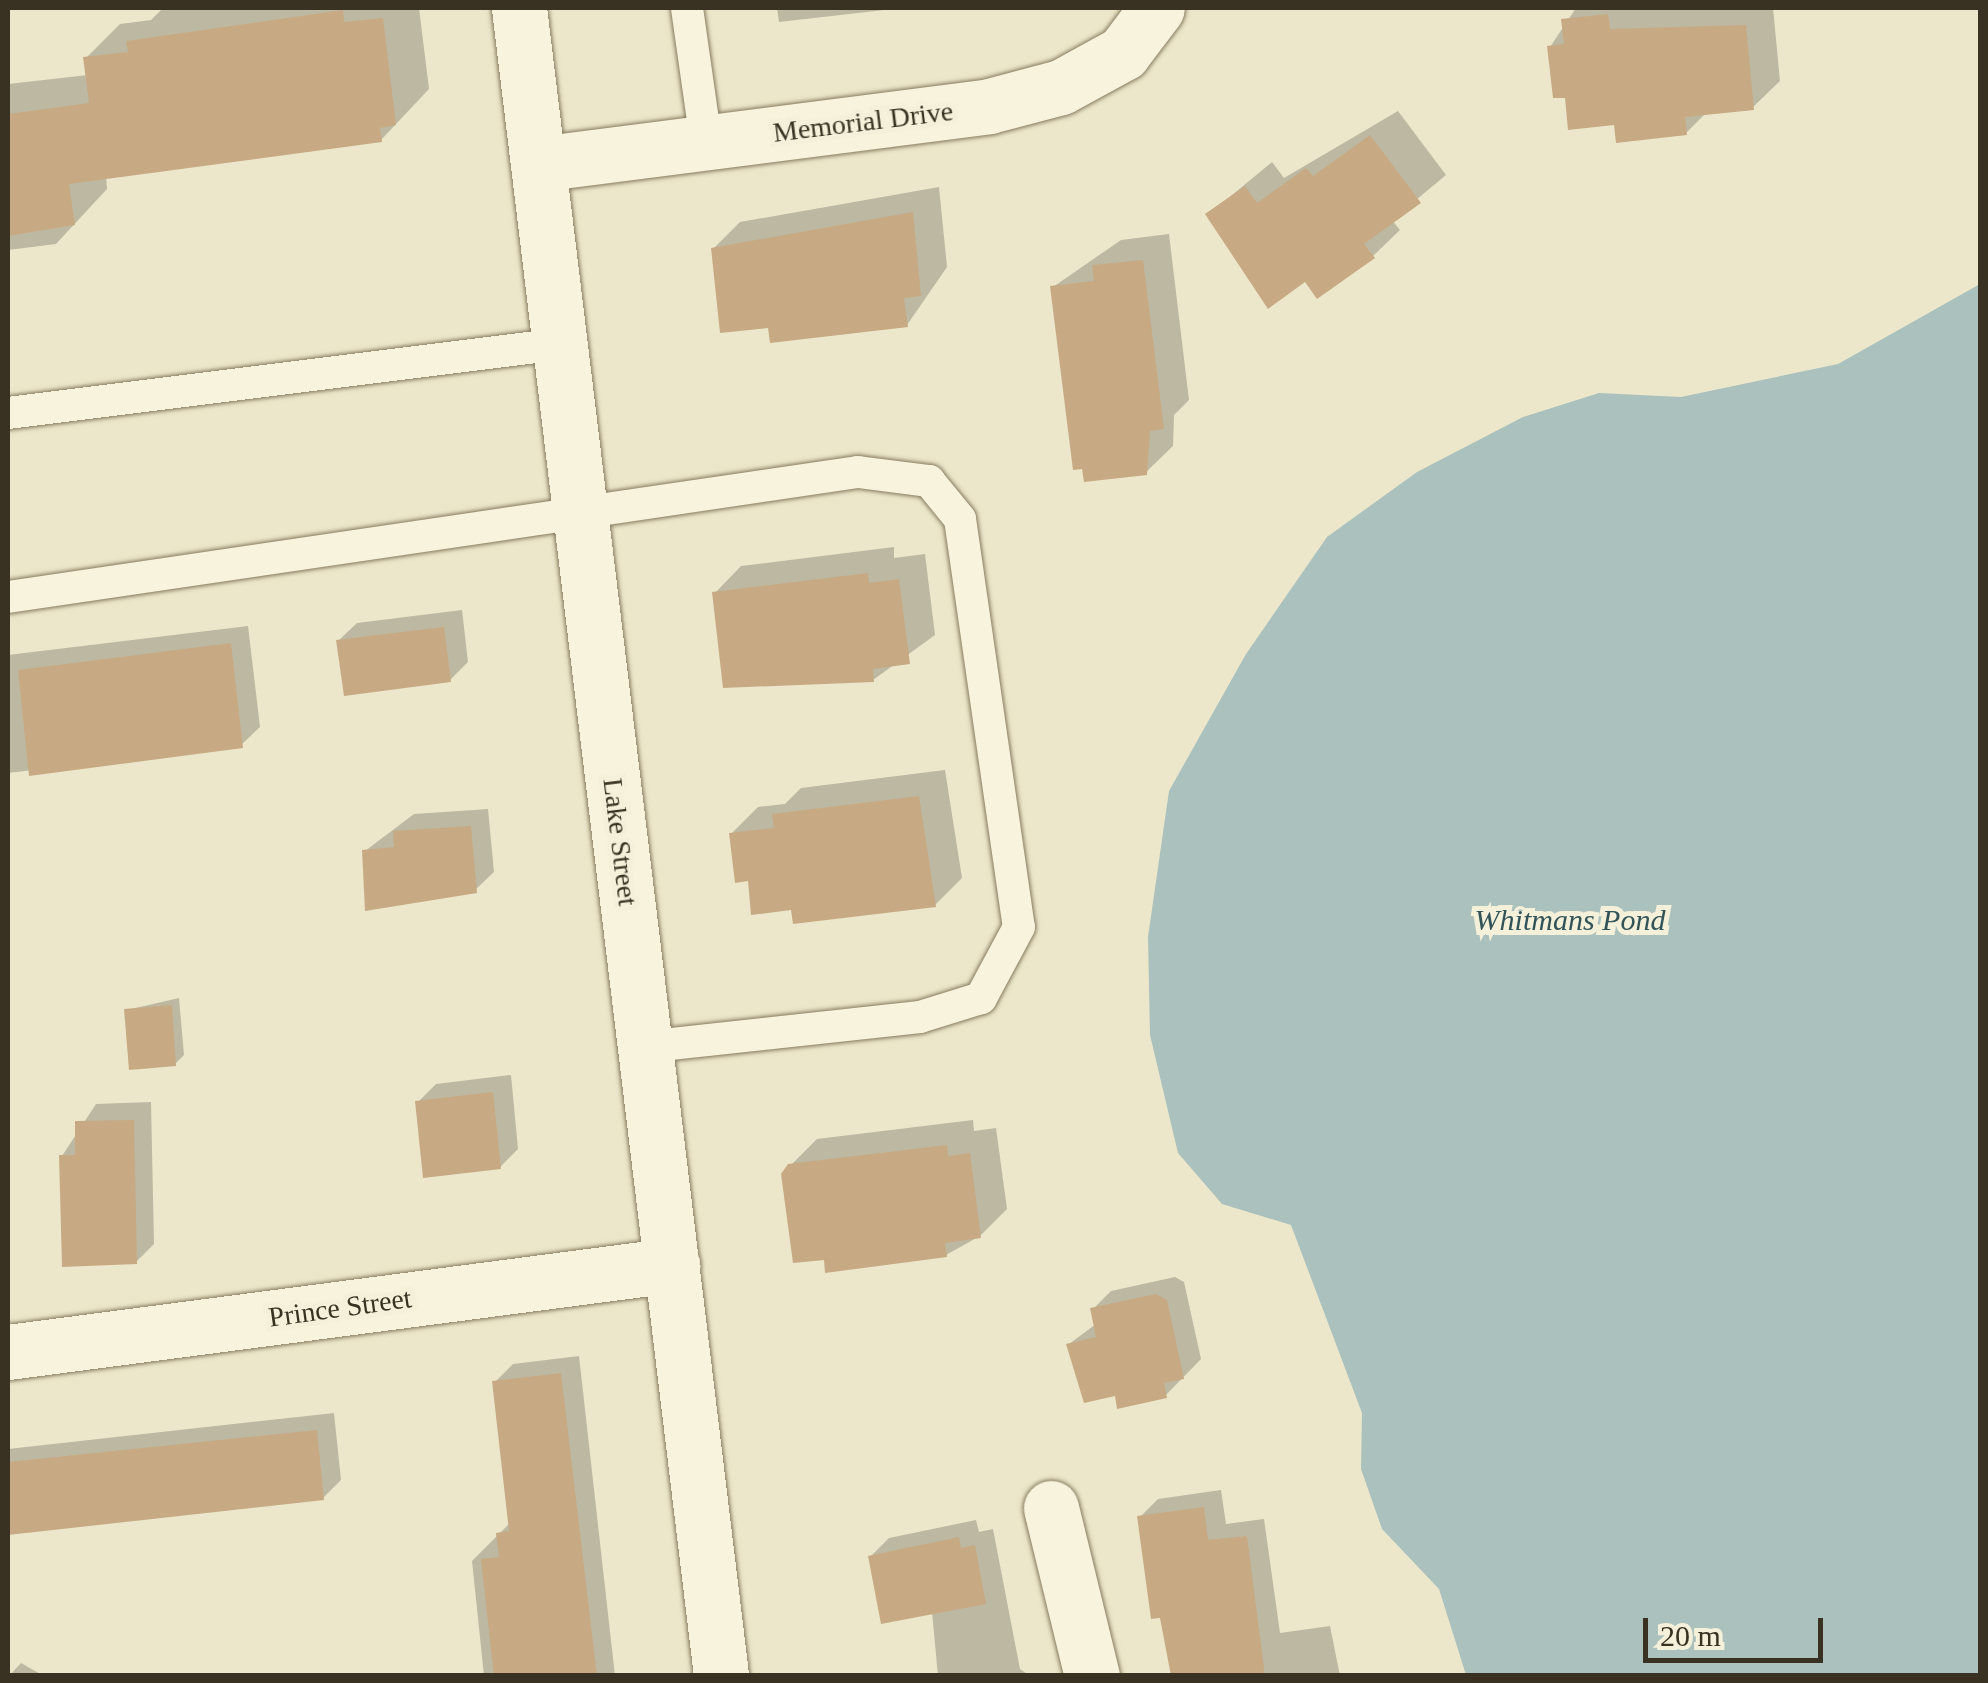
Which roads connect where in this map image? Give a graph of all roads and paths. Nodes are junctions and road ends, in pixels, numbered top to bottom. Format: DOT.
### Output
graph roads {
  1 [pos="519,8"];
  2 [pos="686,8"];
  3 [pos="1157,8"];
  4 [pos="706,142"];
  5 [pos="538,164"];
  6 [pos="560,344"];
  7 [pos="8,413"];
  8 [pos="579,512"];
  9 [pos="8,597"];
  10 [pos="645,1047"];
  11 [pos="672,1264"];
  12 [pos="8,1352"];
  13 [pos="1051,1508"];
  14 [pos="720,1676"];
  15 [pos="1092,1676"];
  1 -- 5 [label="street, Lake Street"];
  2 -- 4 [label="lane"];
  3 -- 4 [label="street, Memorial Drive"];
  4 -- 5 [label="street, Memorial Drive"];
  5 -- 6 [label="street, Lake Street"];
  6 -- 7 [label="lane"];
  6 -- 8 [label="street, Lake Street"];
  8 -- 9 [label="lane"];
  8 -- 10 [label="street, Lake Street"];
  8 -- 10 [label="lane"];
  10 -- 11 [label="street, Lake Street"];
  11 -- 12 [label="street, Prince Street"];
  11 -- 14 [label="street, Lake Street"];
  13 -- 15 [label="street"];
}
